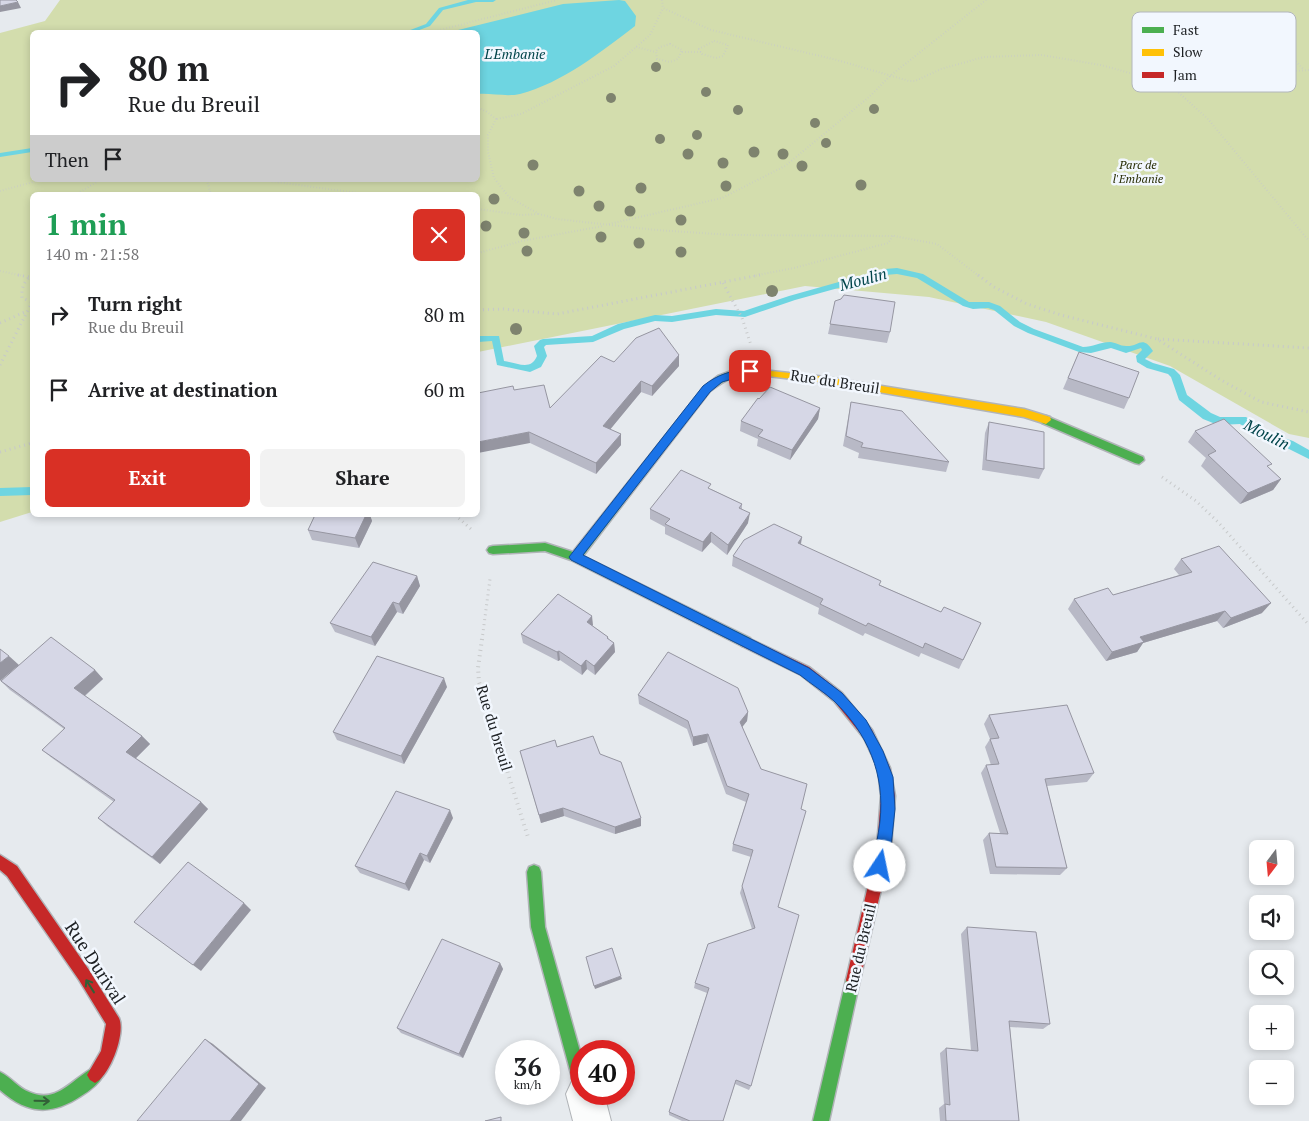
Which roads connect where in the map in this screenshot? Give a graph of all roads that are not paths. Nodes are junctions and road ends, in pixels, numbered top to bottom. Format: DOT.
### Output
graph roads {
  1 [pos="1139,460"];
  2 [pos="493,550"];
  3 [pos="575,557"];
  4 [pos="0,862"];
  5 [pos="534,872"];
  6 [pos="570,1042"];
  7 [pos="0,1080"];
  8 [pos="588,1105"];
  9 [pos="592,1121"];
  10 [pos="821,1121"];
  1 -- 3 [label="street, Rue du Breuil"];
  2 -- 3 [label="street, Rue du Breuil"];
  3 -- 10 [label="street, Rue du Breuil"];
  7 -- 4 [label="street, Rue Durival, one-way"];
  5 -- 6 [label="street"];
  8 -- 9 [label="street"];
}
